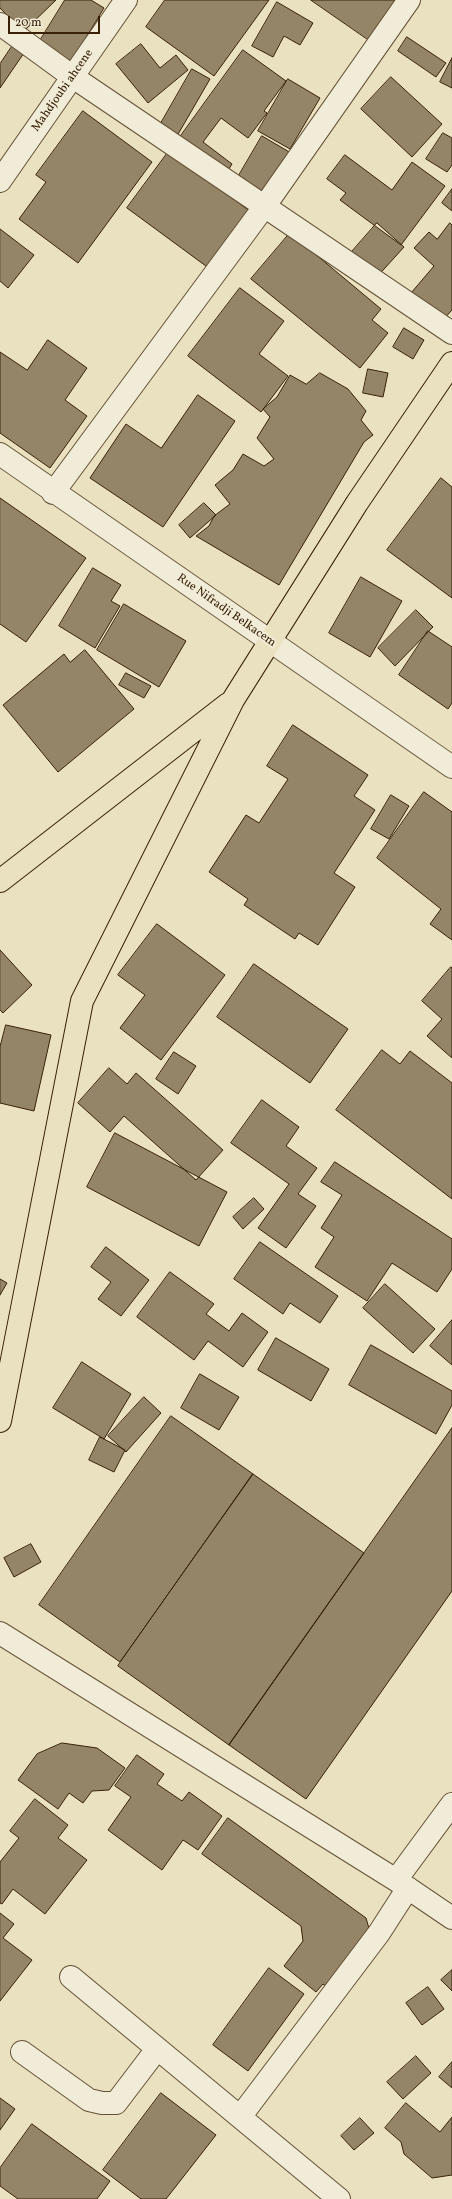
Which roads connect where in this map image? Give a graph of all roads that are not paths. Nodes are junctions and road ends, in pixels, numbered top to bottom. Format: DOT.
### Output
graph roads {
  1 [pos="126,0"];
  2 [pos="409,0"];
  3 [pos="0,24"];
  4 [pos="73,77"];
  5 [pos="0,181"];
  6 [pos="264,207"];
  7 [pos="452,334"];
  8 [pos="452,363"];
  9 [pos="0,454"];
  10 [pos="54,493"];
  11 [pos="269,641"];
  12 [pos="233,700"];
  13 [pos="452,767"];
  14 [pos="0,881"];
  15 [pos="1,1413"];
  16 [pos="0,1633"];
  17 [pos="452,1804"];
  18 [pos="402,1884"];
  19 [pos="452,1918"];
  20 [pos="71,1977"];
  21 [pos="157,2049"];
  22 [pos="22,2052"];
  23 [pos="240,2118"];
  24 [pos="339,2199"];
  1 -- 4 [label="street, Mahdjoubi ahcene"];
  2 -- 6 [label="street"];
  3 -- 4 [label="street"];
  4 -- 5 [label="street, Mahdjoubi ahcene"];
  4 -- 6 [label="street"];
  6 -- 7 [label="street"];
  6 -- 10 [label="street"];
  8 -- 11 [label="main road"];
  9 -- 10 [label="street, Rue Nifradji Belkacem"];
  10 -- 11 [label="street, Rue Nifradji Belkacem"];
  11 -- 12 [label="main road"];
  11 -- 13 [label="street, Rue Nifradji Belkacem"];
  12 -- 14 [label="main road"];
  12 -- 15 [label="main road"];
  16 -- 18 [label="street"];
  17 -- 18 [label="street"];
  18 -- 19 [label="street"];
  18 -- 23 [label="street"];
  20 -- 21 [label="street"];
  21 -- 22 [label="street"];
  21 -- 23 [label="street"];
  23 -- 24 [label="street"];
}
